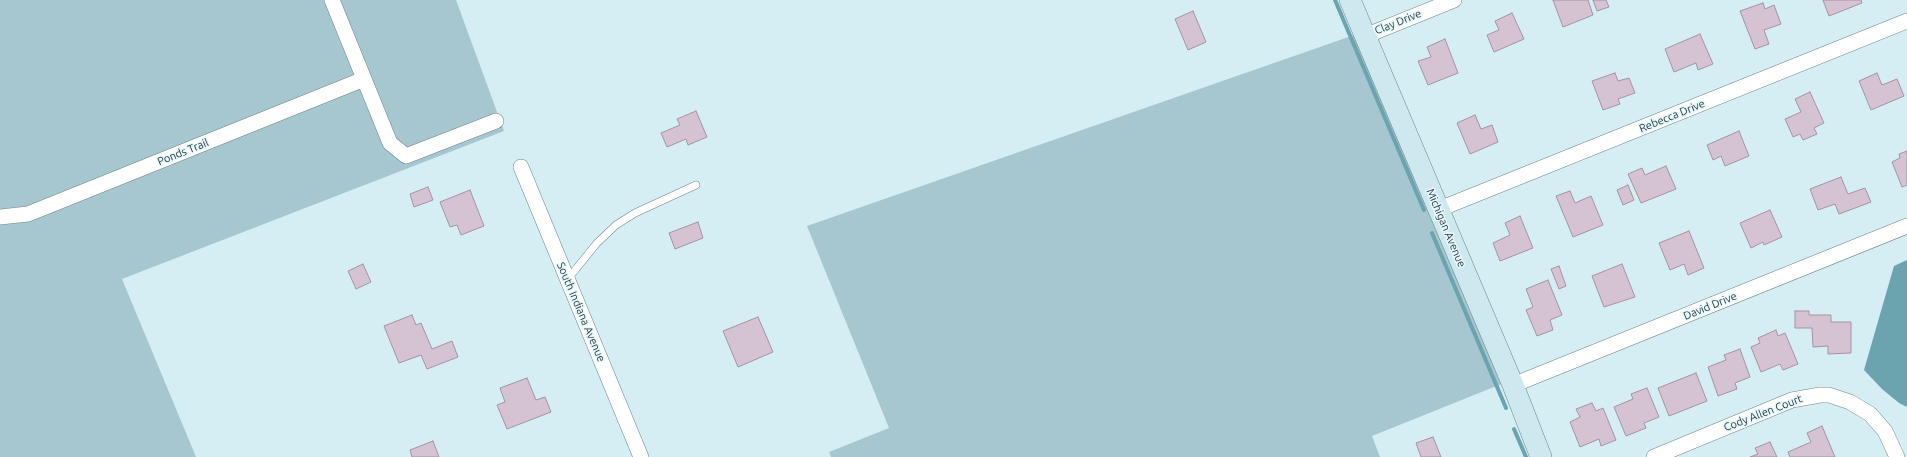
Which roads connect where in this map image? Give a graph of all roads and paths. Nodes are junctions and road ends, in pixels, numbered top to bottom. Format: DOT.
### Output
graph roads {
  1 [pos="332,0"];
  2 [pos="1350,0"];
  3 [pos="1454,0"];
  4 [pos="1907,21"];
  5 [pos="1365,36"];
  6 [pos="364,80"];
  7 [pos="496,121"];
  8 [pos="521,167"];
  9 [pos="696,185"];
  10 [pos="1437,210"];
  11 [pos="0,217"];
  12 [pos="1907,226"];
  13 [pos="567,280"];
  14 [pos="1513,386"];
  15 [pos="641,457"];
  16 [pos="1541,457"];
  17 [pos="1654,457"];
  18 [pos="1897,457"];
  1 -- 6 [label="street"];
  2 -- 5 [label="street, Michigan Avenue"];
  3 -- 5 [label="street, Clay Drive"];
  4 -- 10 [label="street, Rebecca Drive"];
  5 -- 10 [label="street, Michigan Avenue"];
  6 -- 7 [label="street"];
  6 -- 11 [label="street, Ponds Trail"];
  8 -- 13 [label="street, South Indiana Avenue"];
  9 -- 13 [label="lane"];
  10 -- 14 [label="street, Michigan Avenue"];
  12 -- 14 [label="street, David Drive"];
  13 -- 15 [label="street, South Indiana Avenue"];
  14 -- 16 [label="street, Michigan Avenue"];
  17 -- 18 [label="street, Cody Allen Court"];
}
